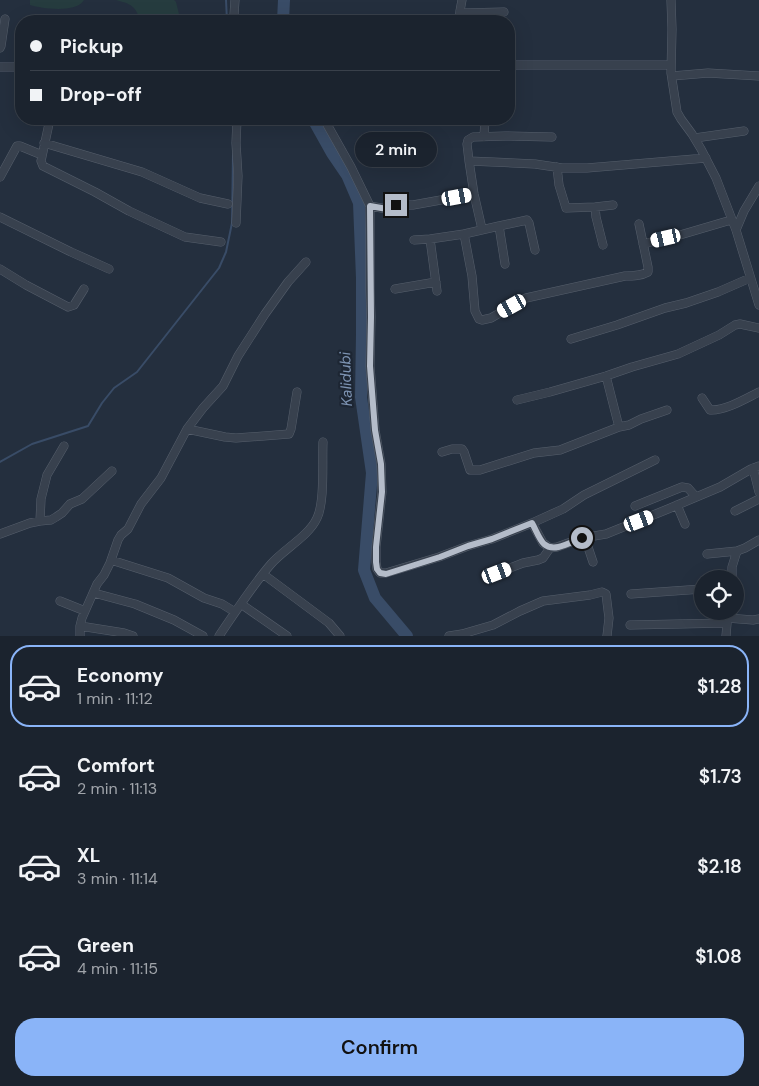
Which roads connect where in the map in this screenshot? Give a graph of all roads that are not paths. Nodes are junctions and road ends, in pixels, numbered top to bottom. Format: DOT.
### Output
graph roads {
  1 [pos="235,0"];
  2 [pos="462,0"];
  3 [pos="671,0"];
  4 [pos="460,11"];
  5 [pos="504,12"];
  6 [pos="234,15"];
  7 [pos="460,15"];
  8 [pos="5,19"];
  9 [pos="0,48"];
  10 [pos="515,65"];
  11 [pos="671,65"];
  12 [pos="0,67"];
  13 [pos="15,68"];
  14 [pos="672,76"];
  15 [pos="759,76"];
  16 [pos="48,125"];
  17 [pos="237,125"];
  18 [pos="327,125"];
  19 [pos="485,125"];
  20 [pos="744,130"];
  21 [pos="484,137"];
  22 [pos="552,137"];
  23 [pos="695,138"];
  24 [pos="44,143"];
  25 [pos="42,155"];
  26 [pos="706,158"];
  27 [pos="468,161"];
  28 [pos="557,167"];
  29 [pos="0,177"];
  30 [pos="759,186"];
  31 [pos="474,194"];
  32 [pos="228,204"];
  33 [pos="614,204"];
  34 [pos="370,206"];
  35 [pos="595,207"];
  36 [pos="0,217"];
  37 [pos="732,220"];
  38 [pos="236,223"];
  39 [pos="638,224"];
  40 [pos="499,226"];
  41 [pos="482,229"];
  42 [pos="736,230"];
  43 [pos="464,234"];
  44 [pos="430,239"];
  45 [pos="414,240"];
  46 [pos="221,242"];
  47 [pos="643,244"];
  48 [pos="603,245"];
  49 [pos="535,250"];
  50 [pos="306,262"];
  51 [pos="504,264"];
  52 [pos="0,269"];
  53 [pos="109,269"];
  54 [pos="750,278"];
  55 [pos="436,282"];
  56 [pos="84,288"];
  57 [pos="395,289"];
  58 [pos="437,291"];
  59 [pos="759,306"];
  60 [pos="759,328"];
  61 [pos="571,339"];
  62 [pos="606,376"];
  63 [pos="297,392"];
  64 [pos="759,392"];
  65 [pos="702,398"];
  66 [pos="517,400"];
  67 [pos="667,410"];
  68 [pos="619,427"];
  69 [pos="188,429"];
  70 [pos="323,442"];
  71 [pos="64,446"];
  72 [pos="442,452"];
  73 [pos="655,460"];
  74 [pos="756,467"];
  75 [pos="112,471"];
  76 [pos="759,492"];
  77 [pos="696,498"];
  78 [pos="759,499"];
  79 [pos="677,505"];
  80 [pos="635,506"];
  81 [pos="735,511"];
  82 [pos="40,521"];
  83 [pos="532,523"];
  84 [pos="685,524"];
  85 [pos="0,534"];
  86 [pos="585,538"];
  87 [pos="759,540"];
  88 [pos="550,548"];
  89 [pos="737,551"];
  90 [pos="707,554"];
  91 [pos="111,560"];
  92 [pos="593,562"];
  93 [pos="732,570"];
  94 [pos="497,573"];
  95 [pos="263,574"];
  96 [pos="694,590"];
  97 [pos="94,593"];
  98 [pos="631,594"];
  99 [pos="60,601"];
  100 [pos="241,604"];
  101 [pos="85,611"];
  102 [pos="235,612"];
  103 [pos="744,619"];
  104 [pos="759,619"];
  105 [pos="694,620"];
  106 [pos="728,620"];
  107 [pos="630,625"];
  108 [pos="80,626"];
  109 [pos="80,636"];
  110 [pos="133,636"];
  111 [pos="203,636"];
  112 [pos="219,636"];
  113 [pos="287,636"];
  114 [pos="340,636"];
  115 [pos="449,636"];
  116 [pos="607,636"];
  117 [pos="726,636"];
  1 -- 6 [label="street"];
  2 -- 4 [label="street"];
  3 -- 11 [label="street"];
  4 -- 5 [label="street"];
  4 -- 7 [label="street"];
  8 -- 9 [label="street"];
  10 -- 11 [label="street"];
  11 -- 14 [label="street"];
  12 -- 13 [label="street"];
  14 -- 15 [label="street"];
  14 -- 23 [label="street"];
  16 -- 24 [label="street"];
  17 -- 38 [label="street"];
  18 -- 34 [label="street"];
  19 -- 21 [label="street"];
  20 -- 23 [label="street"];
  21 -- 22 [label="street"];
  21 -- 27 [label="street"];
  23 -- 26 [label="street"];
  24 -- 25 [label="street"];
  24 -- 32 [label="street"];
  25 -- 29 [label="street"];
  25 -- 46 [label="street"];
  26 -- 28 [label="street"];
  26 -- 37 [label="street"];
  27 -- 28 [label="street"];
  27 -- 31 [label="street"];
  28 -- 35 [label="street"];
  30 -- 42 [label="street"];
  31 -- 34 [label="street"];
  31 -- 41 [label="street"];
  33 -- 35 [label="street"];
  34 -- 83 [label="street"];
  35 -- 48 [label="street"];
  36 -- 53 [label="street"];
  37 -- 42 [label="street"];
  37 -- 47 [label="street"];
  39 -- 47 [label="street"];
  40 -- 41 [label="street"];
  40 -- 49 [label="street"];
  40 -- 51 [label="street"];
  41 -- 43 [label="street"];
  42 -- 54 [label="street"];
  43 -- 44 [label="street"];
  43 -- 47 [label="street"];
  44 -- 45 [label="street"];
  44 -- 55 [label="street"];
  50 -- 69 [label="street"];
  52 -- 56 [label="street"];
  54 -- 59 [label="street"];
  54 -- 61 [label="street"];
  55 -- 57 [label="street"];
  55 -- 58 [label="street"];
  60 -- 62 [label="street"];
  62 -- 66 [label="street"];
  62 -- 68 [label="street"];
  63 -- 69 [label="street"];
  64 -- 65 [label="street"];
  67 -- 68 [label="street"];
  68 -- 72 [label="street"];
  69 -- 91 [label="street"];
  70 -- 95 [label="street"];
  71 -- 82 [label="street"];
  73 -- 83 [label="street"];
  74 -- 76 [label="street"];
  74 -- 77 [label="street"];
  75 -- 82 [label="street"];
  77 -- 79 [label="street"];
  77 -- 80 [label="street"];
  78 -- 81 [label="street"];
  79 -- 84 [label="street"];
  79 -- 86 [label="street"];
  82 -- 85 [label="street"];
  83 -- 88 [label="street"];
  86 -- 88 [label="street"];
  86 -- 92 [label="street"];
  87 -- 89 [label="street"];
  88 -- 94 [label="street"];
  89 -- 90 [label="street"];
  89 -- 93 [label="street"];
  91 -- 97 [label="street"];
  91 -- 102 [label="street"];
  95 -- 100 [label="street"];
  95 -- 114 [label="street"];
  96 -- 98 [label="street"];
  97 -- 101 [label="street"];
  97 -- 111 [label="street"];
  99 -- 101 [label="street"];
  100 -- 102 [label="street"];
  100 -- 113 [label="street"];
  101 -- 108 [label="street"];
  102 -- 112 [label="street"];
  103 -- 104 [label="street"];
  105 -- 107 [label="street"];
  106 -- 117 [label="street"];
  108 -- 109 [label="street"];
  108 -- 110 [label="street"];
  115 -- 116 [label="street"];
}
